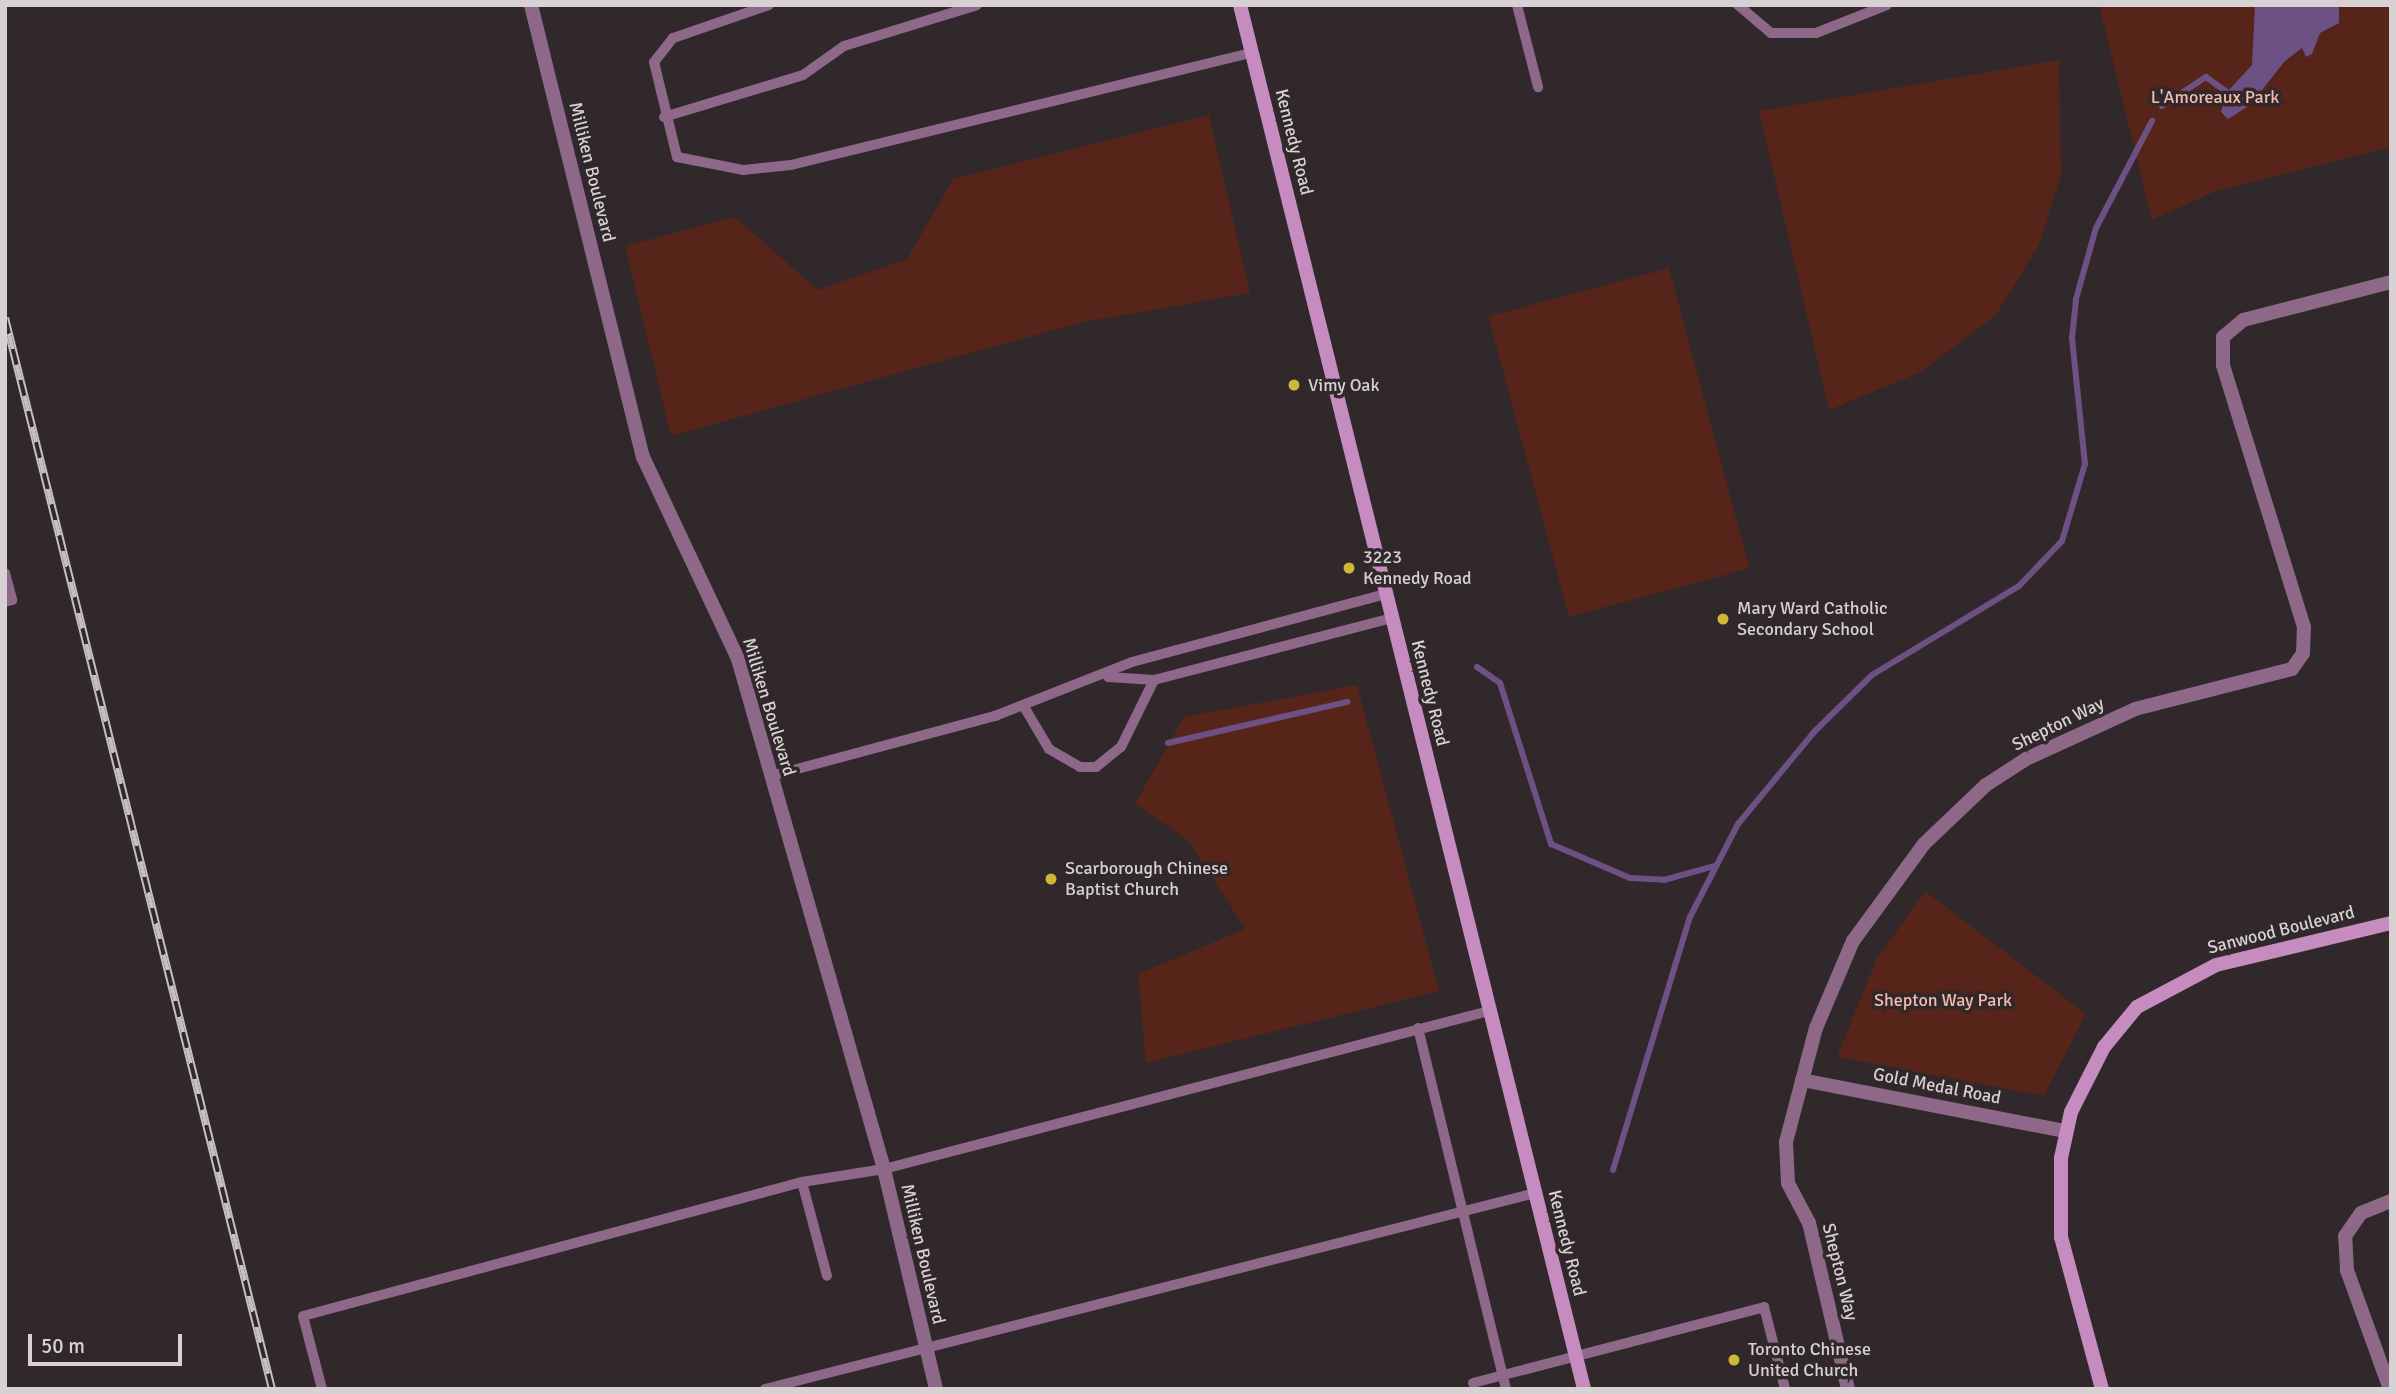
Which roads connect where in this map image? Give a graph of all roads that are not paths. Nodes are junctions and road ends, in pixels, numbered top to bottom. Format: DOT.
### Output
graph roads {
  1 [pos="531,5"];
  2 [pos="769,5"];
  3 [pos="977,5"];
  4 [pos="1240,5"];
  5 [pos="1517,5"];
  6 [pos="1738,5"];
  7 [pos="1887,5"];
  8 [pos="1252,53"];
  9 [pos="1538,87"];
  10 [pos="664,117"];
  11 [pos="2391,282"];
  12 [pos="5,573"];
  13 [pos="1386,594"];
  14 [pos="5,602"];
  15 [pos="1392,618"];
  16 [pos="1102,677"];
  17 [pos="1154,680"];
  18 [pos="1023,705"];
  19 [pos="771,776"];
  20 [pos="2391,923"];
  21 [pos="1489,1011"];
  22 [pos="1418,1028"];
  23 [pos="1802,1080"];
  24 [pos="2064,1131"];
  25 [pos="884,1169"];
  26 [pos="802,1182"];
  27 [pos="1535,1193"];
  28 [pos="2391,1201"];
  29 [pos="1462,1212"];
  30 [pos="827,1276"];
  31 [pos="925,1350"];
  32 [pos="1576,1356"];
  33 [pos="1502,1375"];
  34 [pos="1473,1383"];
  35 [pos="322,1389"];
  36 [pos="765,1389"];
  37 [pos="936,1389"];
  38 [pos="1506,1389"];
  39 [pos="1584,1389"];
  40 [pos="1785,1389"];
  41 [pos="1848,1389"];
  42 [pos="2102,1389"];
  43 [pos="2390,1389"];
  1 -- 19 [label="street, Milliken Boulevard"];
  2 -- 10 [label="lane"];
  3 -- 10 [label="lane"];
  4 -- 8 [label="main road, Kennedy Road"];
  5 -- 9 [label="lane"];
  6 -- 7 [label="lane"];
  8 -- 10 [label="lane"];
  8 -- 13 [label="main road, Kennedy Road"];
  11 -- 23 [label="street, Shepton Way"];
  12 -- 14 [label="lane"];
  13 -- 15 [label="main road, Kennedy Road"];
  13 -- 16 [label="lane"];
  15 -- 17 [label="lane"];
  15 -- 21 [label="main road, Kennedy Road"];
  16 -- 17 [label="lane"];
  16 -- 18 [label="lane"];
  17 -- 18 [label="lane"];
  18 -- 19 [label="lane"];
  19 -- 25 [label="street, Milliken Boulevard"];
  20 -- 24 [label="main road, Sanwood Boulevard"];
  21 -- 22 [label="lane"];
  21 -- 27 [label="main road, Kennedy Road"];
  22 -- 25 [label="lane"];
  22 -- 29 [label="lane"];
  23 -- 24 [label="street, Gold Medal Road"];
  23 -- 41 [label="street, Shepton Way"];
  24 -- 42 [label="main road, Sanwood Boulevard"];
  25 -- 26 [label="lane"];
  25 -- 31 [label="street, Milliken Boulevard"];
  26 -- 30 [label="lane"];
  26 -- 35 [label="lane"];
  27 -- 29 [label="lane"];
  27 -- 32 [label="main road, Kennedy Road"];
  28 -- 43 [label="street"];
  29 -- 31 [label="lane"];
  29 -- 33 [label="lane"];
  31 -- 36 [label="lane"];
  31 -- 37 [label="street, Milliken Boulevard"];
  32 -- 33 [label="lane"];
  32 -- 39 [label="main road, Kennedy Road"];
  32 -- 40 [label="lane"];
  33 -- 34 [label="lane"];
  33 -- 38 [label="lane"];
}
